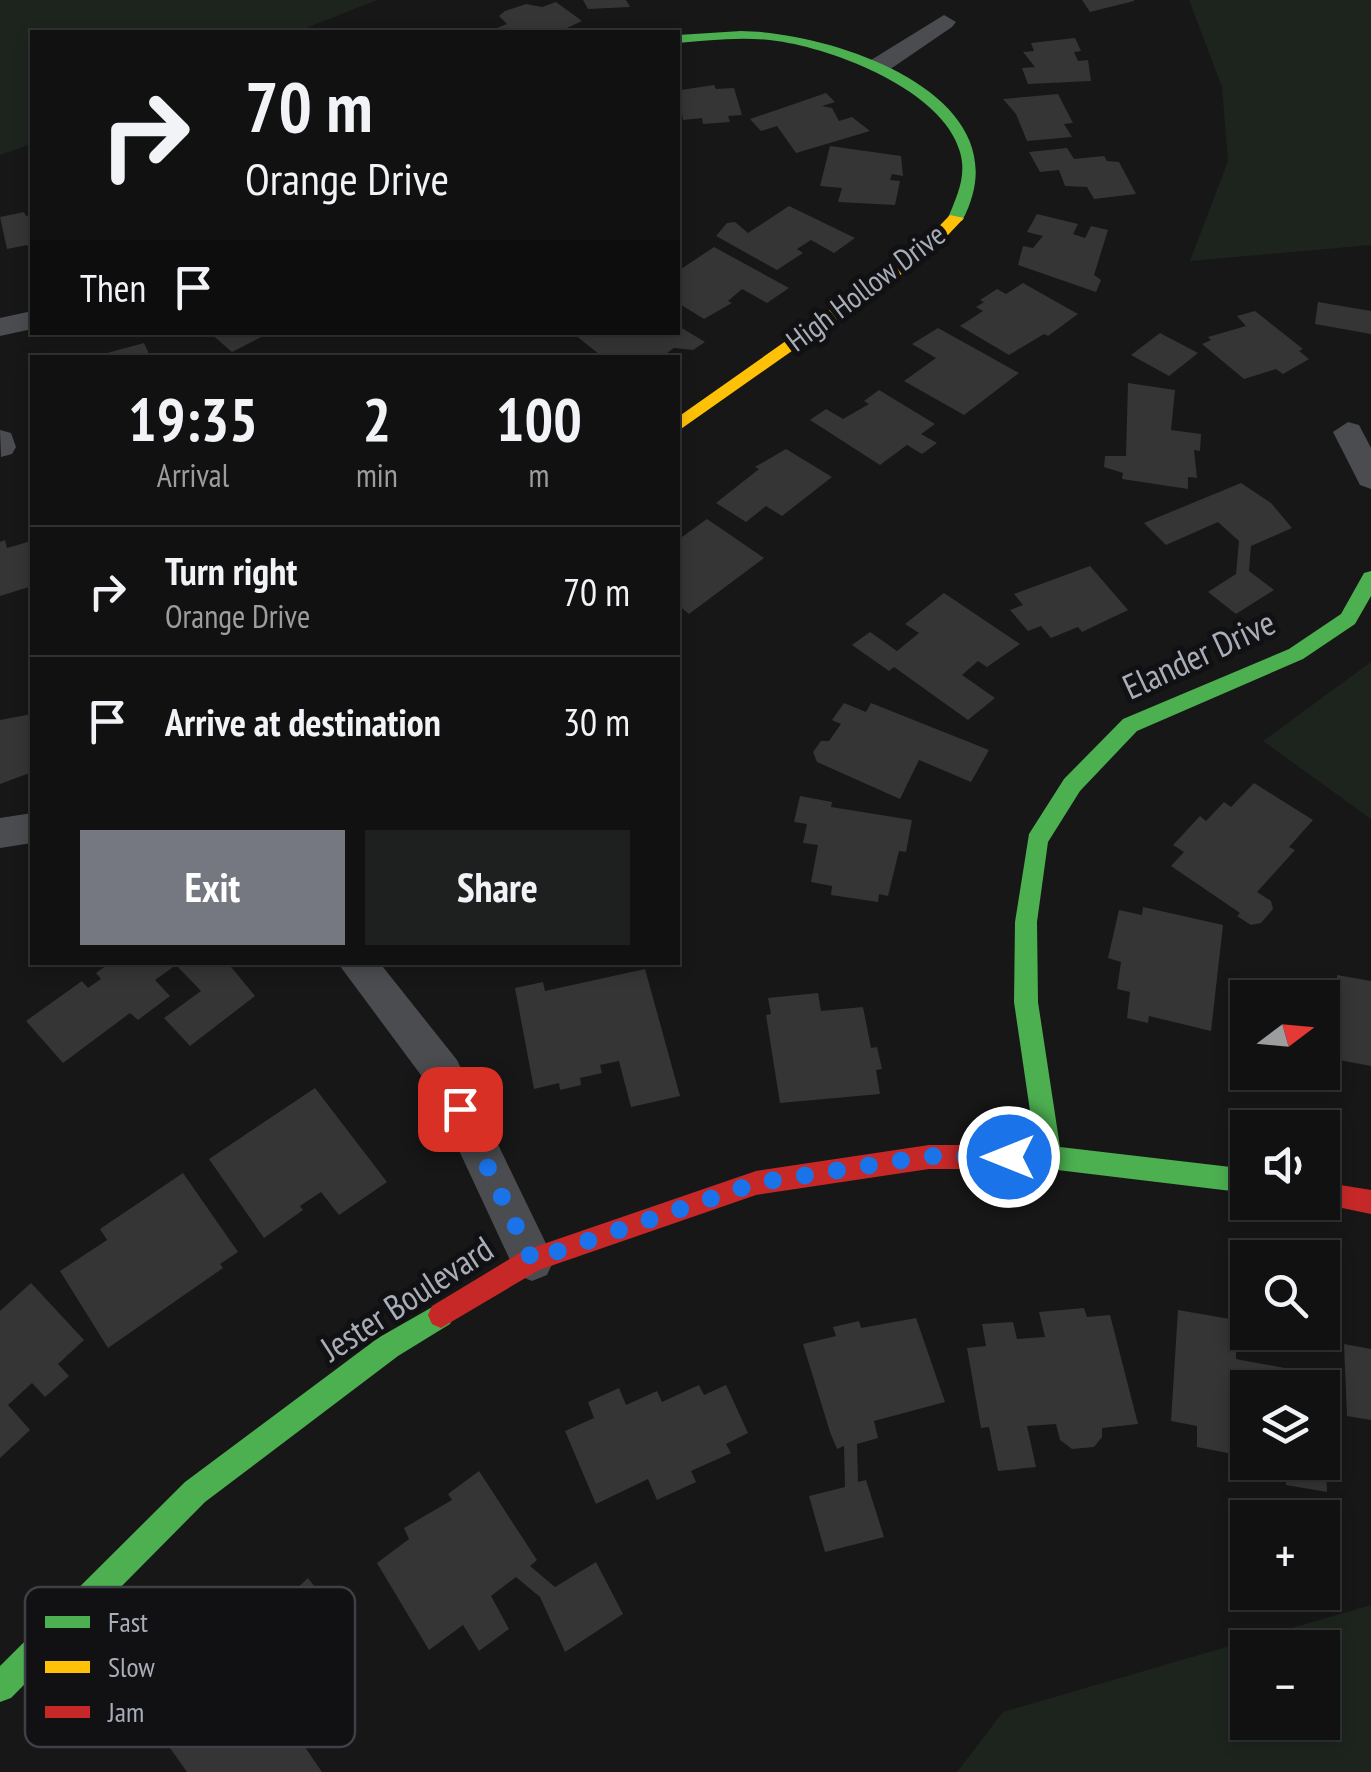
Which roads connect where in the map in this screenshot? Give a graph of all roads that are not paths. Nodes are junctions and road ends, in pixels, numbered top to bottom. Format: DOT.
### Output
graph roads {
  1 [pos="944,22"];
  2 [pos="680,39"];
  3 [pos="880,65"];
  4 [pos="30,320"];
  5 [pos="0,327"];
  6 [pos="680,423"];
  7 [pos="1348,432"];
  8 [pos="1371,478"];
  9 [pos="1371,578"];
  10 [pos="30,828"];
  11 [pos="0,833"];
  12 [pos="358,965"];
  13 [pos="1049,1157"];
  14 [pos="1230,1179"];
  15 [pos="1340,1197"];
  16 [pos="1371,1202"];
  17 [pos="532,1260"];
  18 [pos="100,1587"];
  19 [pos="25,1662"];
  20 [pos="0,1687"];
  1 -- 3 [label="street"];
  2 -- 3 [label="street, High Hollow Drive"];
  3 -- 6 [label="street, High Hollow Drive"];
  4 -- 5 [label="street"];
  7 -- 8 [label="street"];
  9 -- 13 [label="street, Elander Drive"];
  10 -- 11 [label="street"];
  12 -- 17 [label="street"];
  13 -- 14 [label="street, Jester Boulevard"];
  13 -- 17 [label="street, Jester Boulevard"];
  15 -- 16 [label="street"];
  17 -- 18 [label="street, Jester Boulevard"];
  19 -- 20 [label="street, Jester Boulevard"];
}
